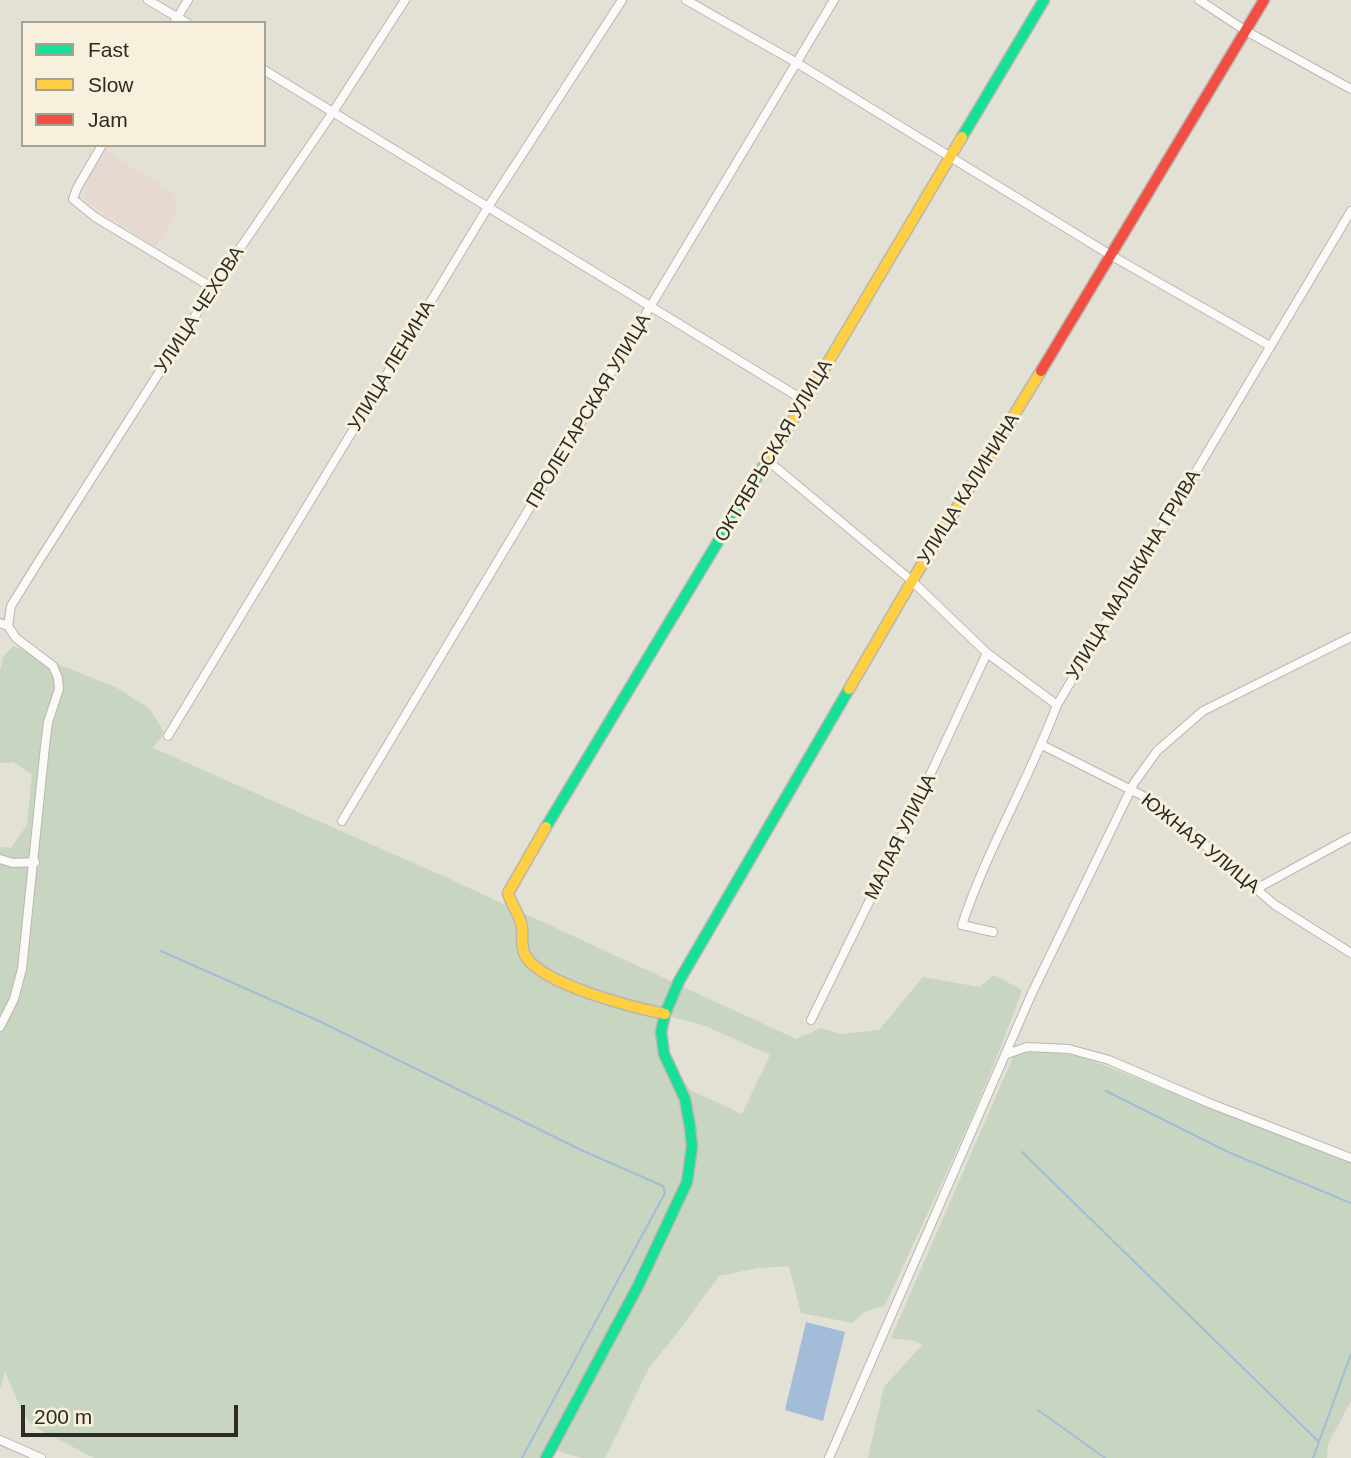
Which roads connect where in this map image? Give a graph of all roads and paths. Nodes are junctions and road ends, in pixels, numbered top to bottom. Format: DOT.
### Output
graph roads {
  1 [pos="148,0"];
  2 [pos="188,0"];
  3 [pos="405,0"];
  4 [pos="622,0"];
  5 [pos="687,0"];
  6 [pos="834,0"];
  7 [pos="1044,0"];
  8 [pos="1199,0"];
  9 [pos="1264,0"];
  10 [pos="176,20"];
  11 [pos="1246,31"];
  12 [pos="797,63"];
  13 [pos="266,71"];
  14 [pos="1351,89"];
  15 [pos="333,112"];
  16 [pos="101,147"];
  17 [pos="950,156"];
  18 [pos="488,207"];
  19 [pos="1351,211"];
  20 [pos="1112,256"];
  21 [pos="213,288"];
  22 [pos="651,306"];
  23 [pos="1270,346"];
  24 [pos="805,401"];
  25 [pos="767,460"];
  26 [pos="912,581"];
  27 [pos="4,624"];
  28 [pos="1351,637"];
  29 [pos="987,653"];
  30 [pos="1056,705"];
  31 [pos="168,736"];
  32 [pos="1042,745"];
  33 [pos="1131,789"];
  34 [pos="342,821"];
  35 [pos="1351,837"];
  36 [pos="0,859"];
  37 [pos="35,862"];
  38 [pos="1256,889"];
  39 [pos="993,932"];
  40 [pos="1351,953"];
  41 [pos="665,1014"];
  42 [pos="811,1020"];
  43 [pos="0,1027"];
  44 [pos="1007,1054"];
  45 [pos="1351,1157"];
  46 [pos="0,1440"];
  47 [pos="41,1458"];
  48 [pos="546,1458"];
  49 [pos="829,1458"];
  1 -- 10 [label="street"];
  2 -- 10 [label="street"];
  3 -- 15 [label="street, УЛИЦА ЧЕХОВА"];
  4 -- 18 [label="street, УЛИЦА ЛЕНИНА"];
  5 -- 12 [label="street"];
  6 -- 12 [label="street, ПРОЛЕТАРСКАЯ УЛИЦА"];
  7 -- 17 [label="street, ОКТЯБРЬСКАЯ УЛИЦА"];
  8 -- 11 [label="street"];
  9 -- 11 [label="street, УЛИЦА КАЛИНИНА"];
  11 -- 14 [label="street"];
  11 -- 20 [label="street, УЛИЦА КАЛИНИНА"];
  12 -- 17 [label="street"];
  12 -- 22 [label="street, ПРОЛЕТАРСКАЯ УЛИЦА"];
  13 -- 15 [label="street"];
  15 -- 18 [label="street"];
  15 -- 21 [label="street, УЛИЦА ЧЕХОВА"];
  16 -- 21 [label="street"];
  17 -- 20 [label="street"];
  17 -- 24 [label="street, ОКТЯБРЬСКАЯ УЛИЦА"];
  18 -- 22 [label="street"];
  18 -- 31 [label="street, УЛИЦА ЛЕНИНА"];
  19 -- 23 [label="street, УЛИЦА МАЛЬКИНА ГРИВА"];
  20 -- 23 [label="street"];
  20 -- 26 [label="street, УЛИЦА КАЛИНИНА"];
  21 -- 27 [label="street, УЛИЦА ЧЕХОВА"];
  22 -- 24 [label="street"];
  22 -- 34 [label="street, ПРОЛЕТАРСКАЯ УЛИЦА"];
  23 -- 30 [label="street, УЛИЦА МАЛЬКИНА ГРИВА"];
  24 -- 25 [label="street, ОКТЯБРЬСКАЯ УЛИЦА"];
  25 -- 26 [label="street"];
  25 -- 41 [label="street, ОКТЯБРЬСКАЯ УЛИЦА"];
  26 -- 29 [label="street"];
  26 -- 41 [label="street, УЛИЦА КАЛИНИНА"];
  27 -- 37 [label="street"];
  28 -- 33 [label="street"];
  29 -- 30 [label="street"];
  29 -- 42 [label="street, МАЛАЯ УЛИЦА"];
  30 -- 32 [label="street, УЛИЦА МАЛЬКИНА ГРИВА"];
  32 -- 33 [label="street, ЮЖНАЯ УЛИЦА"];
  32 -- 39 [label="street, УЛИЦА МАЛЬКИНА ГРИВА"];
  33 -- 38 [label="street, ЮЖНАЯ УЛИЦА"];
  33 -- 44 [label="street"];
  35 -- 38 [label="street"];
  36 -- 37 [label="street"];
  37 -- 43 [label="street"];
  38 -- 40 [label="street, ЮЖНАЯ УЛИЦА"];
  41 -- 48 [label="street"];
  44 -- 45 [label="street"];
  44 -- 49 [label="street"];
  46 -- 47 [label="street"];
}
